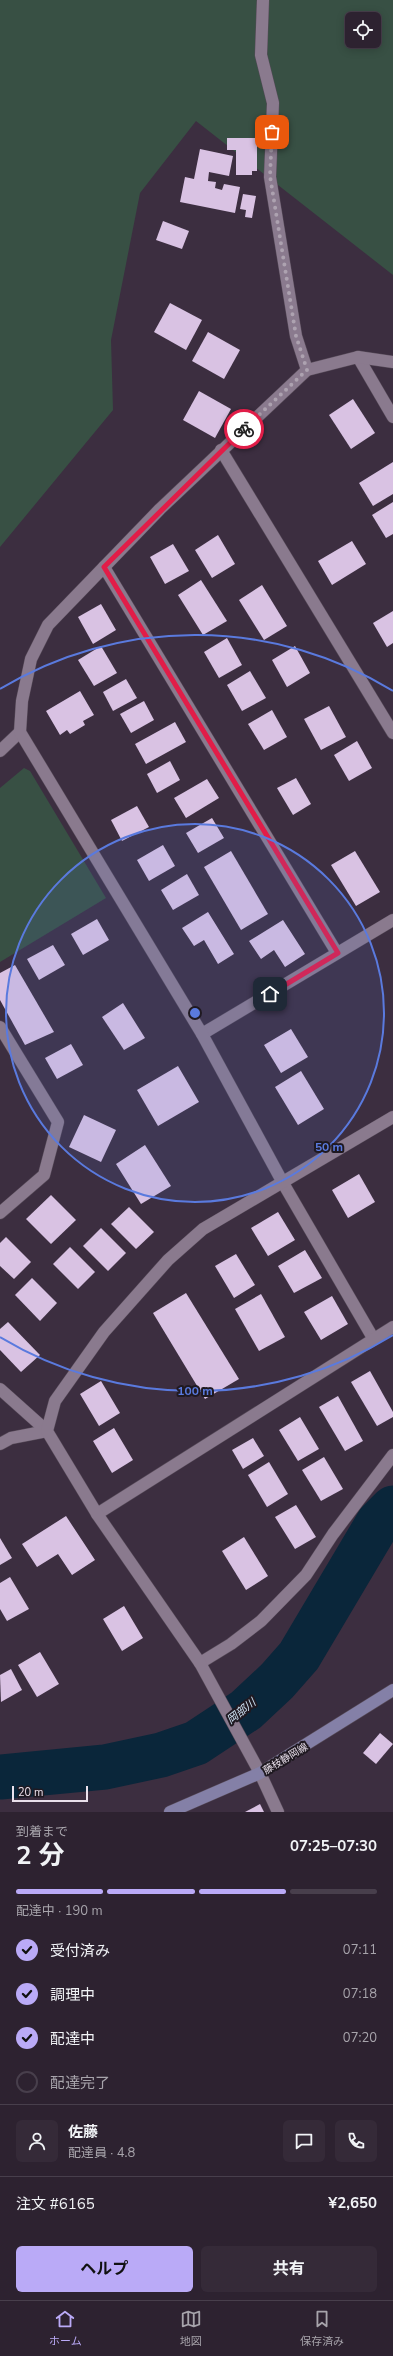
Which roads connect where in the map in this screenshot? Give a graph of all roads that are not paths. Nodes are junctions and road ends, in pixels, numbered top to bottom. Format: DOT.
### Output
graph roads {
  1 [pos="263,0"];
  2 [pos="358,357"];
  3 [pos="393,362"];
  4 [pos="307,370"];
  5 [pos="393,417"];
  6 [pos="221,450"];
  7 [pos="104,567"];
  8 [pos="20,732"];
  9 [pos="393,733"];
  10 [pos="0,751"];
  11 [pos="393,920"];
  12 [pos="338,953"];
  13 [pos="0,1026"];
  14 [pos="202,1034"];
  15 [pos="393,1117"];
  16 [pos="283,1183"];
  17 [pos="0,1213"];
  18 [pos="393,1326"];
  19 [pos="373,1338"];
  20 [pos="0,1388"];
  21 [pos="47,1431"];
  22 [pos="0,1444"];
  23 [pos="393,1455"];
  24 [pos="97,1514"];
  25 [pos="200,1663"];
  26 [pos="393,1690"];
  27 [pos="260,1773"];
  28 [pos="170,1812"];
  29 [pos="278,1812"];
  1 -- 4 [label="street"];
  2 -- 3 [label="street"];
  2 -- 4 [label="street"];
  2 -- 5 [label="street"];
  4 -- 6 [label="street"];
  6 -- 7 [label="street"];
  6 -- 9 [label="street"];
  7 -- 8 [label="street"];
  7 -- 12 [label="street"];
  8 -- 10 [label="street"];
  8 -- 14 [label="street"];
  11 -- 12 [label="street"];
  12 -- 14 [label="street"];
  13 -- 17 [label="street"];
  14 -- 16 [label="street"];
  15 -- 16 [label="street"];
  16 -- 19 [label="street"];
  16 -- 21 [label="street"];
  18 -- 19 [label="street"];
  19 -- 24 [label="street"];
  20 -- 21 [label="street"];
  21 -- 22 [label="street"];
  21 -- 24 [label="street"];
  23 -- 25 [label="street"];
  24 -- 25 [label="street"];
  25 -- 27 [label="street"];
  26 -- 27 [label="main road, 藤枝静岡線"];
  27 -- 28 [label="main road, 藤枝静岡線"];
  27 -- 29 [label="street"];
}
